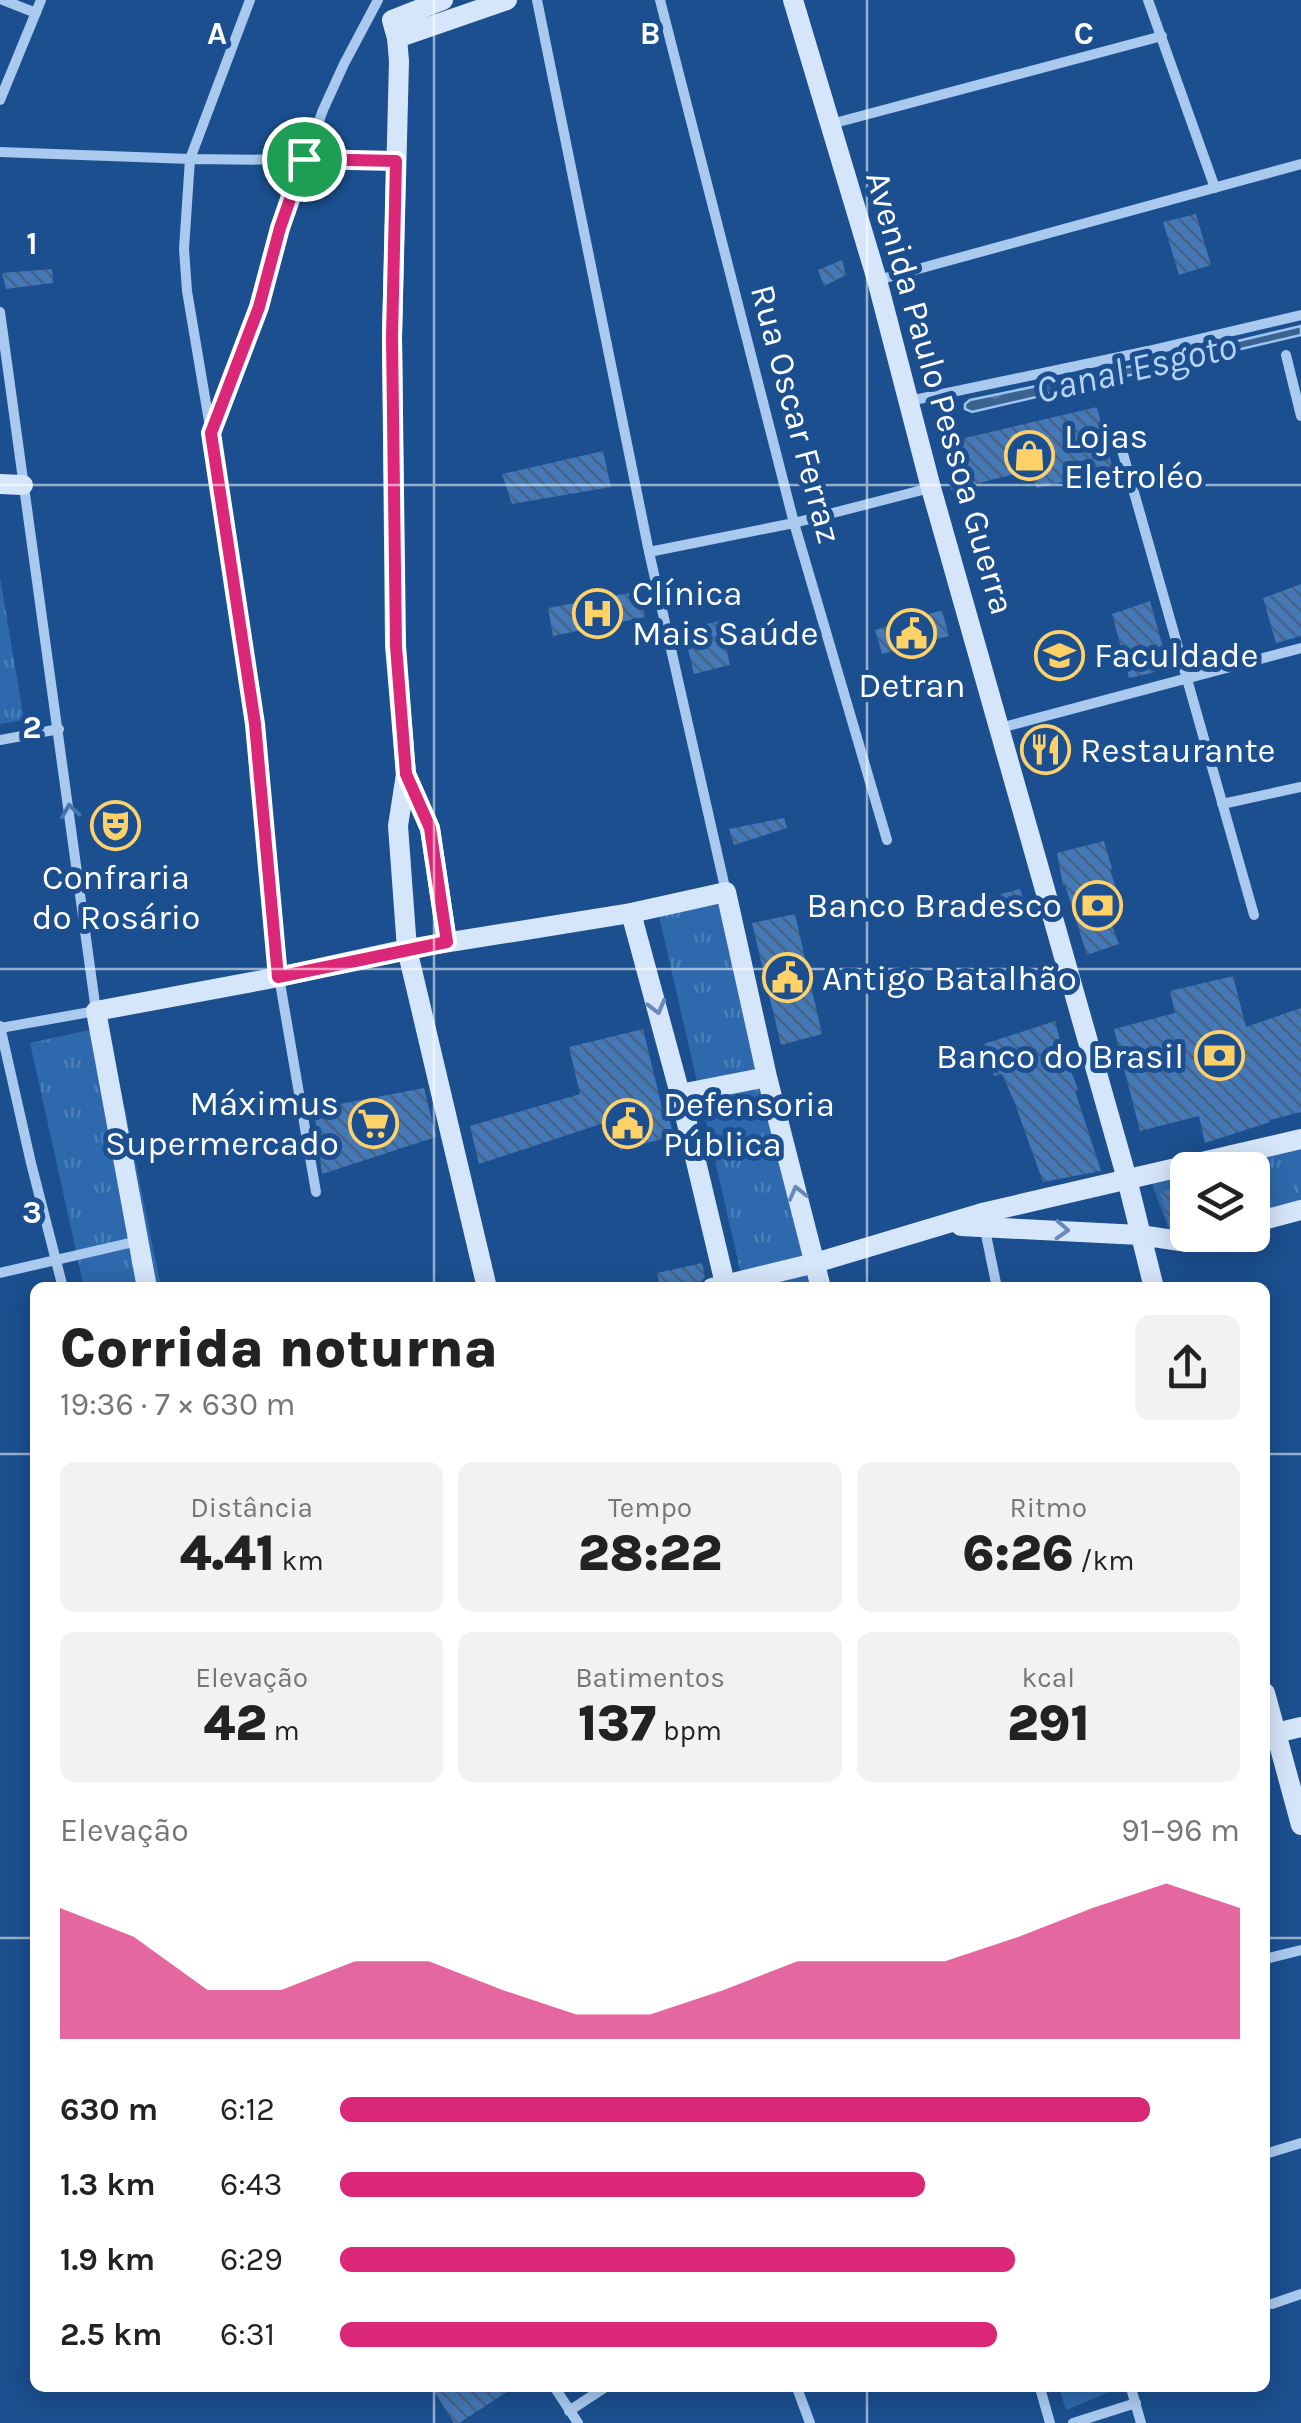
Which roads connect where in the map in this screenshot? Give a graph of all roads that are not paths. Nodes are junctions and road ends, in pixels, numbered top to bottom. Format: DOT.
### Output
graph roads {
  1 [pos="3,0"];
  2 [pos="42,0"];
  3 [pos="250,0"];
  4 [pos="379,0"];
  5 [pos="443,0"];
  6 [pos="507,0"];
  7 [pos="537,0"];
  8 [pos="660,0"];
  9 [pos="1148,0"];
  10 [pos="799,1"];
  11 [pos="36,13"];
  12 [pos="394,29"];
  13 [pos="1162,36"];
  14 [pos="0,100"];
  15 [pos="831,124"];
  16 [pos="0,152"];
  17 [pos="190,159"];
  18 [pos="304,159"];
  19 [pos="396,161"];
  20 [pos="1301,164"];
  21 [pos="1214,188"];
  22 [pos="877,280"];
  23 [pos="0,312"];
  24 [pos="1301,315"];
  25 [pos="1286,355"];
  26 [pos="909,401"];
  27 [pos="1301,416"];
  28 [pos="211,433"];
  29 [pos="1118,436"];
  30 [pos="0,484"];
  31 [pos="23,486"];
  32 [pos="932,488"];
  33 [pos="794,523"];
  34 [pos="649,552"];
  35 [pos="1301,648"];
  36 [pos="1188,679"];
  37 [pos="1000,728"];
  38 [pos="59,729"];
  39 [pos="0,740"];
  40 [pos="406,774"];
  41 [pos="1301,788"];
  42 [pos="1222,804"];
  43 [pos="887,840"];
  44 [pos="726,892"];
  45 [pos="631,913"];
  46 [pos="1254,916"];
  47 [pos="447,942"];
  48 [pos="406,949"];
  49 [pos="278,977"];
  50 [pos="96,1012"];
  51 [pos="0,1027"];
  52 [pos="768,1077"];
  53 [pos="680,1094"];
  54 [pos="1301,1138"];
  55 [pos="1127,1179"];
  56 [pos="316,1192"];
  57 [pos="1301,1210"];
  58 [pos="1270,1218"];
  59 [pos="983,1220"];
  60 [pos="1140,1235"];
  61 [pos="1170,1240"];
  62 [pos="138,1242"];
  63 [pos="56,1260"];
  64 [pos="815,1263"];
  65 [pos="0,1273"];
  66 [pos="62,1282"];
  67 [pos="146,1282"];
  68 [pos="487,1282"];
  69 [pos="720,1282"];
  70 [pos="737,1282"];
  71 [pos="820,1282"];
  72 [pos="997,1282"];
  73 [pos="1152,1282"];
  74 [pos="1270,1711"];
  75 [pos="1301,1727"];
  76 [pos="1276,1733"];
  77 [pos="1292,1758"];
  78 [pos="1301,1825"];
  79 [pos="1301,1950"];
  80 [pos="1270,1958"];
  81 [pos="1301,2143"];
  82 [pos="1270,2152"];
  83 [pos="1301,2294"];
  84 [pos="1272,2304"];
  85 [pos="558,2392"];
  86 [pos="598,2392"];
  87 [pos="798,2392"];
  88 [pos="1041,2392"];
  89 [pos="1132,2392"];
  90 [pos="1136,2403"];
  91 [pos="569,2410"];
  92 [pos="578,2423"];
  93 [pos="810,2423"];
  94 [pos="1050,2423"];
  95 [pos="1074,2423"];
  96 [pos="1141,2423"];
  1 -- 11 [label="street"];
  2 -- 11 [label="street"];
  3 -- 17 [label="street"];
  4 -- 12 [label="street"];
  4 -- 18 [label="street"];
  5 -- 12 [label="street"];
  6 -- 12 [label="street"];
  7 -- 34 [label="street"];
  8 -- 33 [label="street, Rua Oscar Ferraz"];
  9 -- 13 [label="street"];
  10 -- 15 [label="street, Avenida Paulo Pessoa Guerra"];
  11 -- 14 [label="street"];
  12 -- 19 [label="street"];
  13 -- 15 [label="street"];
  13 -- 21 [label="street"];
  15 -- 22 [label="street, Avenida Paulo Pessoa Guerra"];
  16 -- 17 [label="street"];
  17 -- 18 [label="street"];
  17 -- 28 [label="street"];
  18 -- 19 [label="street"];
  18 -- 28 [label="street"];
  19 -- 40 [label="street"];
  20 -- 21 [label="street"];
  21 -- 22 [label="street"];
  22 -- 26 [label="street, Avenida Paulo Pessoa Guerra"];
  23 -- 31 [label="street"];
  24 -- 26 [label="street"];
  25 -- 27 [label="street"];
  26 -- 32 [label="street, Avenida Paulo Pessoa Guerra"];
  28 -- 49 [label="street"];
  29 -- 36 [label="street"];
  30 -- 31 [label="street"];
  31 -- 38 [label="street"];
  32 -- 33 [label="street"];
  32 -- 37 [label="street, Avenida Paulo Pessoa Guerra"];
  33 -- 34 [label="street"];
  33 -- 43 [label="street, Rua Oscar Ferraz"];
  34 -- 44 [label="street"];
  35 -- 36 [label="street"];
  36 -- 37 [label="street"];
  36 -- 42 [label="street"];
  37 -- 55 [label="street, Avenida Paulo Pessoa Guerra"];
  38 -- 39 [label="street"];
  50 -- 38 [label="street, one-way"];
  40 -- 47 [label="street"];
  40 -- 48 [label="street"];
  41 -- 42 [label="street"];
  42 -- 46 [label="street"];
  44 -- 45 [label="street"];
  44 -- 52 [label="street"];
  45 -- 47 [label="street"];
  45 -- 53 [label="street, one-way"];
  47 -- 48 [label="street"];
  48 -- 49 [label="street"];
  48 -- 68 [label="street"];
  49 -- 50 [label="street"];
  49 -- 56 [label="street"];
  50 -- 51 [label="street"];
  50 -- 62 [label="street"];
  51 -- 63 [label="street"];
  52 -- 53 [label="street"];
  64 -- 52 [label="street, one-way"];
  53 -- 69 [label="street"];
  54 -- 55 [label="street"];
  55 -- 59 [label="street"];
  55 -- 60 [label="street, Avenida Paulo Pessoa Guerra"];
  57 -- 58 [label="street"];
  59 -- 60 [label="street, one-way"];
  59 -- 64 [label="street"];
  59 -- 72 [label="street"];
  60 -- 61 [label="street"];
  60 -- 73 [label="street, Avenida Paulo Pessoa Guerra"];
  62 -- 63 [label="street"];
  62 -- 67 [label="street"];
  63 -- 65 [label="street"];
  63 -- 66 [label="street"];
  64 -- 70 [label="street"];
  64 -- 71 [label="street"];
  74 -- 76 [label="street"];
  75 -- 76 [label="street"];
  76 -- 77 [label="street"];
  77 -- 78 [label="street"];
  79 -- 80 [label="street"];
  81 -- 82 [label="street"];
  83 -- 84 [label="street"];
  85 -- 91 [label="street"];
  86 -- 91 [label="street"];
  87 -- 93 [label="street"];
  88 -- 94 [label="street"];
  89 -- 90 [label="street"];
  90 -- 95 [label="street"];
  90 -- 96 [label="street"];
  91 -- 92 [label="street"];
}
